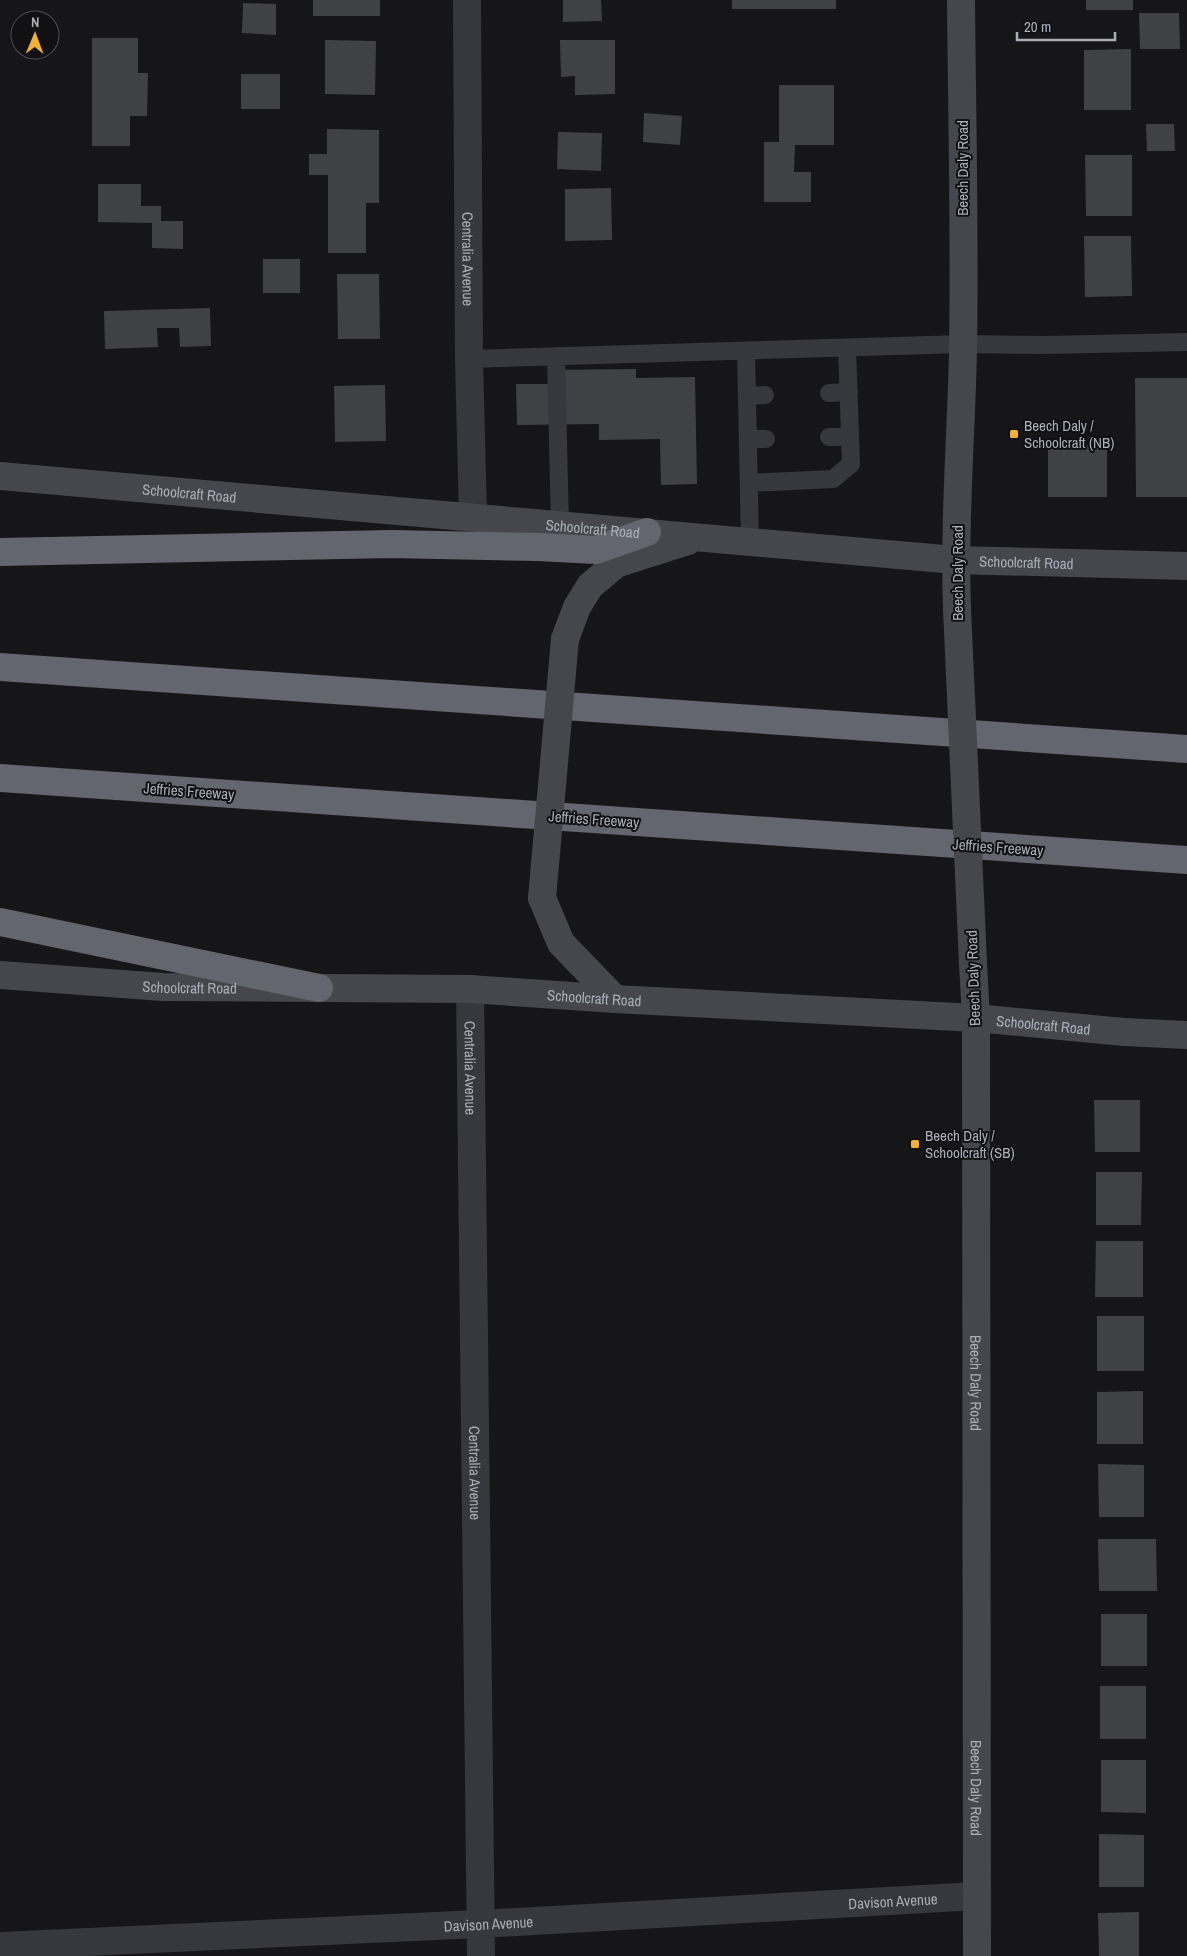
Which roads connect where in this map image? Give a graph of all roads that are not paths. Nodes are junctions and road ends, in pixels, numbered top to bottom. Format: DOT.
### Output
graph roads {
  1 [pos="467,0"];
  2 [pos="962,0"];
  3 [pos="1187,342"];
  4 [pos="963,344"];
  5 [pos="847,348"];
  6 [pos="746,351"];
  7 [pos="556,356"];
  8 [pos="468,359"];
  9 [pos="849,392"];
  10 [pos="828,393"];
  11 [pos="765,395"];
  12 [pos="746,396"];
  13 [pos="829,437"];
  14 [pos="850,437"];
  15 [pos="748,439"];
  16 [pos="766,439"];
  17 [pos="0,476"];
  18 [pos="749,483"];
  19 [pos="473,517"];
  20 [pos="560,525"];
  21 [pos="647,532"];
  22 [pos="701,537"];
  23 [pos="750,542"];
  24 [pos="0,552"];
  25 [pos="955,560"];
  26 [pos="1187,566"];
  27 [pos="0,667"];
  28 [pos="1187,749"];
  29 [pos="0,778"];
  30 [pos="1187,860"];
  31 [pos="0,922"];
  32 [pos="0,975"];
  33 [pos="319,988"];
  34 [pos="470,989"];
  35 [pos="615,999"];
  36 [pos="976,1018"];
  37 [pos="1187,1036"];
  38 [pos="977,1896"];
  39 [pos="480,1924"];
  40 [pos="0,1946"];
  41 [pos="481,1956"];
  42 [pos="977,1956"];
  1 -- 8 [label="street, Centralia Avenue"];
  2 -- 4 [label="main road, Beech Daly Road"];
  3 -- 4 [label="lane"];
  4 -- 5 [label="lane"];
  4 -- 25 [label="main road, Beech Daly Road"];
  5 -- 6 [label="lane"];
  5 -- 9 [label="lane"];
  6 -- 7 [label="lane"];
  6 -- 12 [label="lane"];
  7 -- 8 [label="lane"];
  7 -- 20 [label="lane"];
  8 -- 19 [label="street, Centralia Avenue"];
  9 -- 10 [label="lane"];
  9 -- 14 [label="lane"];
  11 -- 12 [label="lane"];
  12 -- 15 [label="lane"];
  13 -- 14 [label="lane"];
  14 -- 18 [label="lane"];
  15 -- 16 [label="lane"];
  15 -- 18 [label="lane"];
  17 -- 19 [label="main road, Schoolcraft Road"];
  18 -- 23 [label="lane"];
  19 -- 20 [label="main road, Schoolcraft Road"];
  20 -- 21 [label="main road, Schoolcraft Road"];
  21 -- 22 [label="main road, Schoolcraft Road"];
  21 -- 24 [label="highway"];
  22 -- 23 [label="main road, Schoolcraft Road"];
  22 -- 35 [label="main road, bridge"];
  23 -- 25 [label="main road, Schoolcraft Road"];
  25 -- 26 [label="main road, Schoolcraft Road"];
  25 -- 36 [label="main road, Beech Daly Road, bridge"];
  27 -- 28 [label="highway"];
  29 -- 30 [label="highway, Jeffries Freeway"];
  31 -- 33 [label="highway"];
  32 -- 33 [label="main road, Schoolcraft Road"];
  33 -- 34 [label="main road, Schoolcraft Road"];
  34 -- 35 [label="main road, Schoolcraft Road"];
  34 -- 39 [label="street, Centralia Avenue"];
  35 -- 36 [label="main road, Schoolcraft Road"];
  36 -- 37 [label="main road, Schoolcraft Road"];
  36 -- 38 [label="main road, Beech Daly Road"];
  38 -- 39 [label="street, Davison Avenue"];
  38 -- 42 [label="main road, Beech Daly Road"];
  39 -- 40 [label="street, Davison Avenue"];
  39 -- 41 [label="street, Centralia Avenue"];
}
